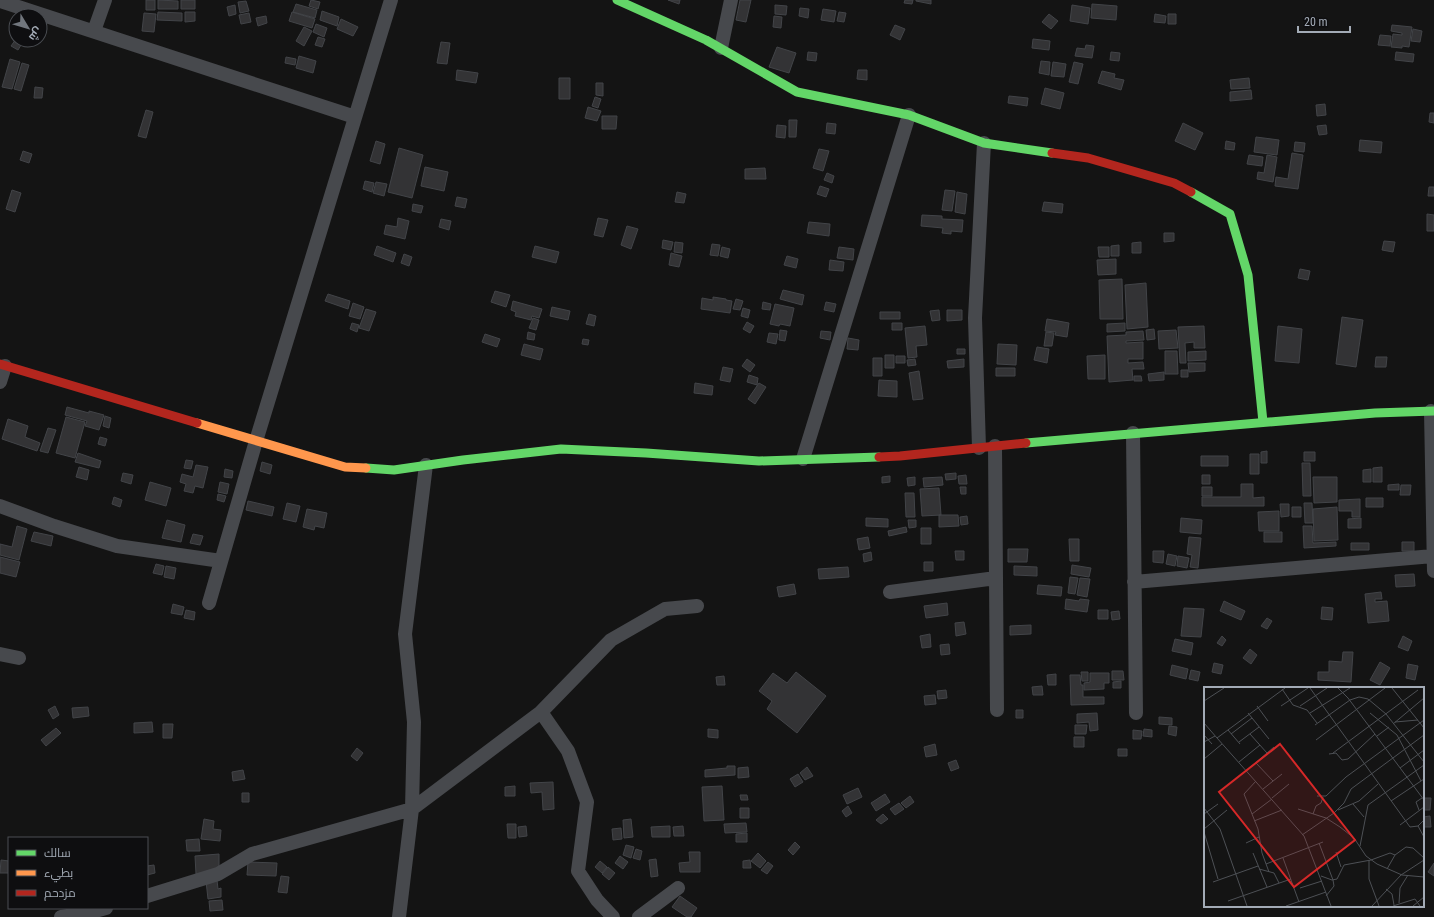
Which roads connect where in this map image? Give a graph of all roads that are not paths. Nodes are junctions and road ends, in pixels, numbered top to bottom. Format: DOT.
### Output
graph roads {
  1 [pos="105,0"];
  2 [pos="392,0"];
  3 [pos="617,0"];
  4 [pos="731,0"];
  5 [pos="0,1"];
  6 [pos="94,31"];
  7 [pos="720,48"];
  8 [pos="909,115"];
  9 [pos="355,117"];
  10 [pos="984,143"];
  11 [pos="2,365"];
  12 [pos="0,382"];
  13 [pos="1432,411"];
  14 [pos="1263,422"];
  15 [pos="1133,433"];
  16 [pos="256,440"];
  17 [pos="995,446"];
  18 [pos="979,448"];
  19 [pos="803,459"];
  20 [pos="426,465"];
  21 [pos="0,506"];
  22 [pos="1433,556"];
  23 [pos="221,561"];
  24 [pos="1434,571"];
  25 [pos="996,578"];
  26 [pos="1134,582"];
  27 [pos="890,592"];
  28 [pos="209,603"];
  29 [pos="697,606"];
  30 [pos="0,654"];
  31 [pos="18,658"];
  32 [pos="997,710"];
  33 [pos="541,712"];
  34 [pos="1136,713"];
  35 [pos="412,809"];
  36 [pos="678,888"];
  37 [pos="148,896"];
  38 [pos="102,909"];
  39 [pos="61,917"];
  40 [pos="399,917"];
  41 [pos="613,917"];
  42 [pos="639,917"];
  1 -- 6 [label="street"];
  2 -- 9 [label="street"];
  3 -- 7 [label="street"];
  4 -- 7 [label="street"];
  5 -- 6 [label="street"];
  6 -- 9 [label="street"];
  7 -- 8 [label="street"];
  8 -- 10 [label="street"];
  8 -- 19 [label="street"];
  9 -- 16 [label="street"];
  10 -- 14 [label="street"];
  10 -- 18 [label="street"];
  11 -- 12 [label="street"];
  11 -- 16 [label="street"];
  13 -- 14 [label="street"];
  13 -- 22 [label="street"];
  14 -- 15 [label="street"];
  15 -- 17 [label="street"];
  15 -- 26 [label="street"];
  16 -- 20 [label="street"];
  16 -- 23 [label="street"];
  17 -- 18 [label="street"];
  17 -- 25 [label="street"];
  18 -- 19 [label="street"];
  19 -- 20 [label="street"];
  20 -- 35 [label="street"];
  21 -- 23 [label="street"];
  22 -- 24 [label="street"];
  22 -- 26 [label="street"];
  23 -- 28 [label="street"];
  25 -- 27 [label="street"];
  25 -- 32 [label="street"];
  26 -- 34 [label="street"];
  29 -- 33 [label="street"];
  30 -- 31 [label="street"];
  33 -- 35 [label="street"];
  33 -- 41 [label="street"];
  35 -- 37 [label="street"];
  35 -- 40 [label="street"];
  36 -- 42 [label="street"];
  38 -- 39 [label="street"];
}
